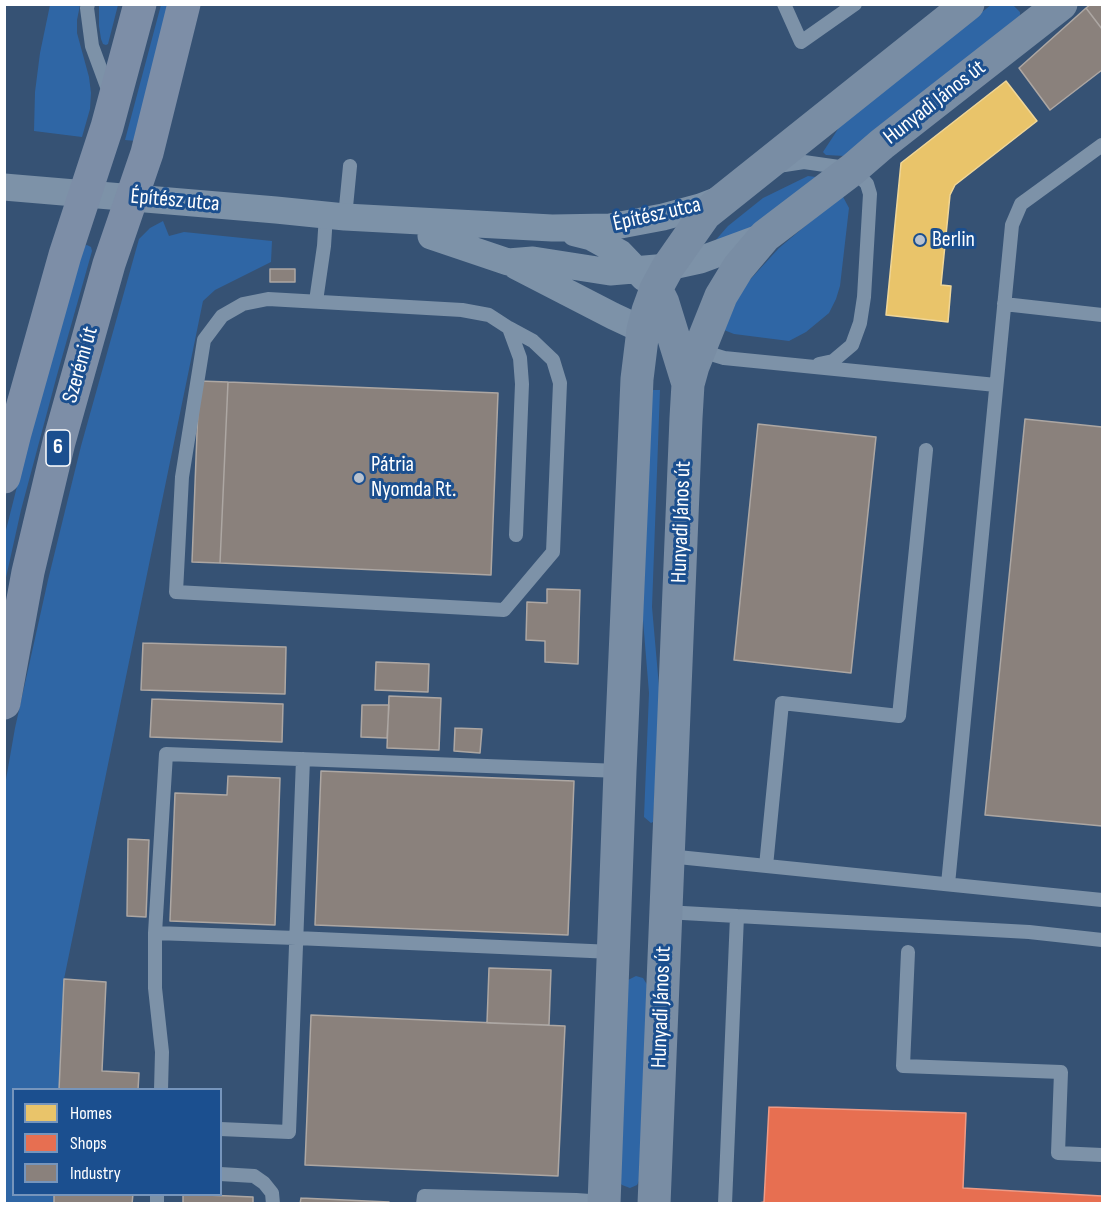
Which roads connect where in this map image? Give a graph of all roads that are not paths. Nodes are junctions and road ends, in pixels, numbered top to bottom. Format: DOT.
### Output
graph roads {
  1 [pos="88,4"];
  2 [pos="140,4"];
  3 [pos="196,4"];
  4 [pos="784,4"];
  5 [pos="855,4"];
  6 [pos="968,4"];
  7 [pos="1055,6"];
  8 [pos="181,18"];
  9 [pos="114,104"];
  10 [pos="1102,145"];
  11 [pos="350,166"];
  12 [pos="853,169"];
  13 [pos="757,171"];
  14 [pos="4,187"];
  15 [pos="86,193"];
  16 [pos="725,197"];
  17 [pos="132,198"];
  18 [pos="336,216"];
  19 [pos="552,228"];
  20 [pos="765,236"];
  21 [pos="508,262"];
  22 [pos="653,275"];
  23 [pos="316,301"];
  24 [pos="1004,304"];
  25 [pos="1102,315"];
  26 [pos="509,328"];
  27 [pos="667,339"];
  28 [pos="811,366"];
  29 [pos="996,385"];
  30 [pos="926,450"];
  31 [pos="4,477"];
  32 [pos="516,535"];
  33 [pos="4,703"];
  34 [pos="303,759"];
  35 [pos="620,771"];
  36 [pos="618,854"];
  37 [pos="668,856"];
  38 [pos="766,866"];
  39 [pos="948,884"];
  40 [pos="1102,900"];
  41 [pos="614,910"];
  42 [pos="665,912"];
  43 [pos="737,916"];
  44 [pos="156,933"];
  45 [pos="296,938"];
  46 [pos="1102,940"];
  47 [pos="613,952"];
  48 [pos="908,952"];
  49 [pos="161,1088"];
  50 [pos="222,1129"];
  51 [pos="1102,1155"];
  52 [pos="222,1174"];
  53 [pos="273,1203"];
  54 [pos="423,1203"];
  55 [pos="612,1203"];
  56 [pos="654,1203"];
  57 [pos="725,1203"];
  1 -- 9 [label="lane"];
  2 -- 9 [label="main road, Szerémi út / 6"];
  3 -- 8 [label="lane, Szerémi út"];
  4 -- 5 [label="lane"];
  6 -- 13 [label="main road, Hunyadi János út"];
  7 -- 12 [label="main road, Hunyadi János út"];
  8 -- 17 [label="main road, Szerémi út / 6"];
  9 -- 15 [label="main road, Szerémi út / 6"];
  10 -- 24 [label="lane"];
  11 -- 18 [label="lane"];
  12 -- 13 [label="lane"];
  12 -- 20 [label="main road, Hunyadi János út"];
  12 -- 28 [label="lane"];
  13 -- 16 [label="main road, Hunyadi János út"];
  14 -- 15 [label="street, Építész utca"];
  15 -- 17 [label="street, Építész utca"];
  15 -- 31 [label="main road, Szerémi út / 6"];
  16 -- 19 [label="street, Építész utca"];
  16 -- 22 [label="main road, Hunyadi János út"];
  17 -- 18 [label="street, Építész utca"];
  17 -- 33 [label="main road, Szerémi út / 6"];
  18 -- 19 [label="street, Építész utca"];
  18 -- 21 [label="street, Építész utca"];
  18 -- 23 [label="lane"];
  19 -- 22 [label="street, Építész utca"];
  20 -- 22 [label="street, Építész utca"];
  20 -- 27 [label="main road, Hunyadi János út"];
  21 -- 22 [label="street, Építész utca"];
  21 -- 27 [label="street, Építész utca"];
  22 -- 27 [label="main road, Hunyadi János út"];
  22 -- 27 [label="main road"];
  23 -- 26 [label="lane"];
  23 -- 26 [label="lane"];
  24 -- 25 [label="lane"];
  24 -- 29 [label="lane"];
  26 -- 32 [label="lane"];
  27 -- 28 [label="lane"];
  27 -- 35 [label="main road, Hunyadi János út"];
  27 -- 37 [label="main road, Hunyadi János út"];
  28 -- 29 [label="lane"];
  29 -- 39 [label="lane"];
  30 -- 38 [label="lane"];
  34 -- 35 [label="lane"];
  34 -- 44 [label="lane"];
  34 -- 45 [label="lane"];
  35 -- 36 [label="main road, Hunyadi János út"];
  36 -- 37 [label="main road"];
  36 -- 41 [label="main road, Hunyadi János út"];
  37 -- 38 [label="lane"];
  37 -- 42 [label="main road, Hunyadi János út"];
  38 -- 39 [label="lane"];
  39 -- 40 [label="lane"];
  41 -- 42 [label="main road"];
  41 -- 47 [label="main road, Hunyadi János út"];
  42 -- 43 [label="lane"];
  42 -- 56 [label="main road, Hunyadi János út"];
  43 -- 46 [label="lane"];
  43 -- 57 [label="lane"];
  44 -- 45 [label="lane"];
  44 -- 49 [label="lane"];
  45 -- 47 [label="lane"];
  45 -- 50 [label="lane"];
  47 -- 55 [label="main road, Hunyadi János út"];
  48 -- 51 [label="lane"];
  52 -- 53 [label="lane"];
  54 -- 55 [label="lane"];
}
